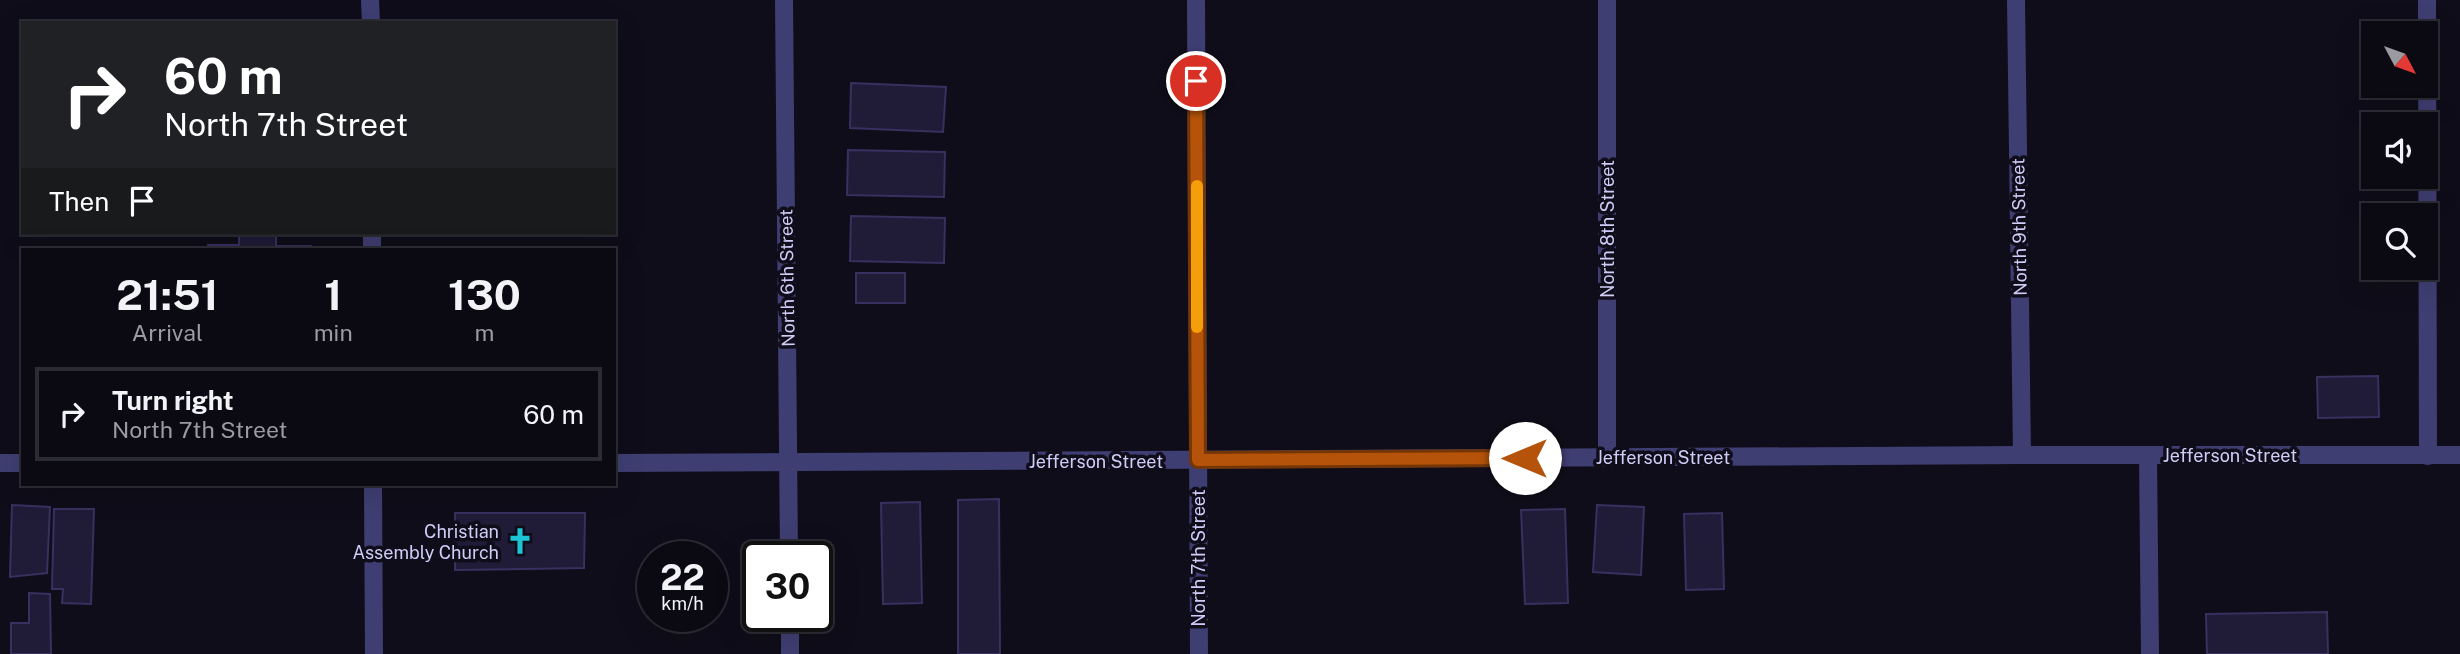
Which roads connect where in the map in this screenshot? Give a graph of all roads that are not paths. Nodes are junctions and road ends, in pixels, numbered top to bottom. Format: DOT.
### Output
graph roads {
  1 [pos="370,0"];
  2 [pos="784,0"];
  3 [pos="1196,0"];
  4 [pos="1607,0"];
  5 [pos="2016,0"];
  6 [pos="2427,0"];
  7 [pos="371,21"];
  8 [pos="2022,455"];
  9 [pos="2148,455"];
  10 [pos="2428,456"];
  11 [pos="2460,456"];
  12 [pos="1606,457"];
  13 [pos="1198,460"];
  14 [pos="0,463"];
  15 [pos="21,463"];
  16 [pos="616,463"];
  17 [pos="789,463"];
  18 [pos="373,486"];
  19 [pos="789,541"];
  20 [pos="790,632"];
  21 [pos="374,654"];
  22 [pos="790,654"];
  23 [pos="1199,654"];
  24 [pos="2150,654"];
  1 -- 7 [label="street"];
  2 -- 17 [label="street, North 6th Street"];
  3 -- 13 [label="street, North 7th Street"];
  4 -- 12 [label="street, North 8th Street"];
  5 -- 8 [label="street, North 9th Street"];
  6 -- 10 [label="street"];
  8 -- 9 [label="street, Jefferson Street"];
  8 -- 12 [label="street, Jefferson Street"];
  9 -- 10 [label="street, Jefferson Street"];
  9 -- 24 [label="street"];
  10 -- 11 [label="street, Jefferson Street"];
  12 -- 13 [label="street, Jefferson Street"];
  13 -- 17 [label="street, Jefferson Street"];
  13 -- 23 [label="street, North 7th Street"];
  14 -- 15 [label="street"];
  16 -- 17 [label="street, Jefferson Street"];
  17 -- 19 [label="street, North 6th Street"];
  18 -- 21 [label="street"];
  20 -- 22 [label="street"];
}
